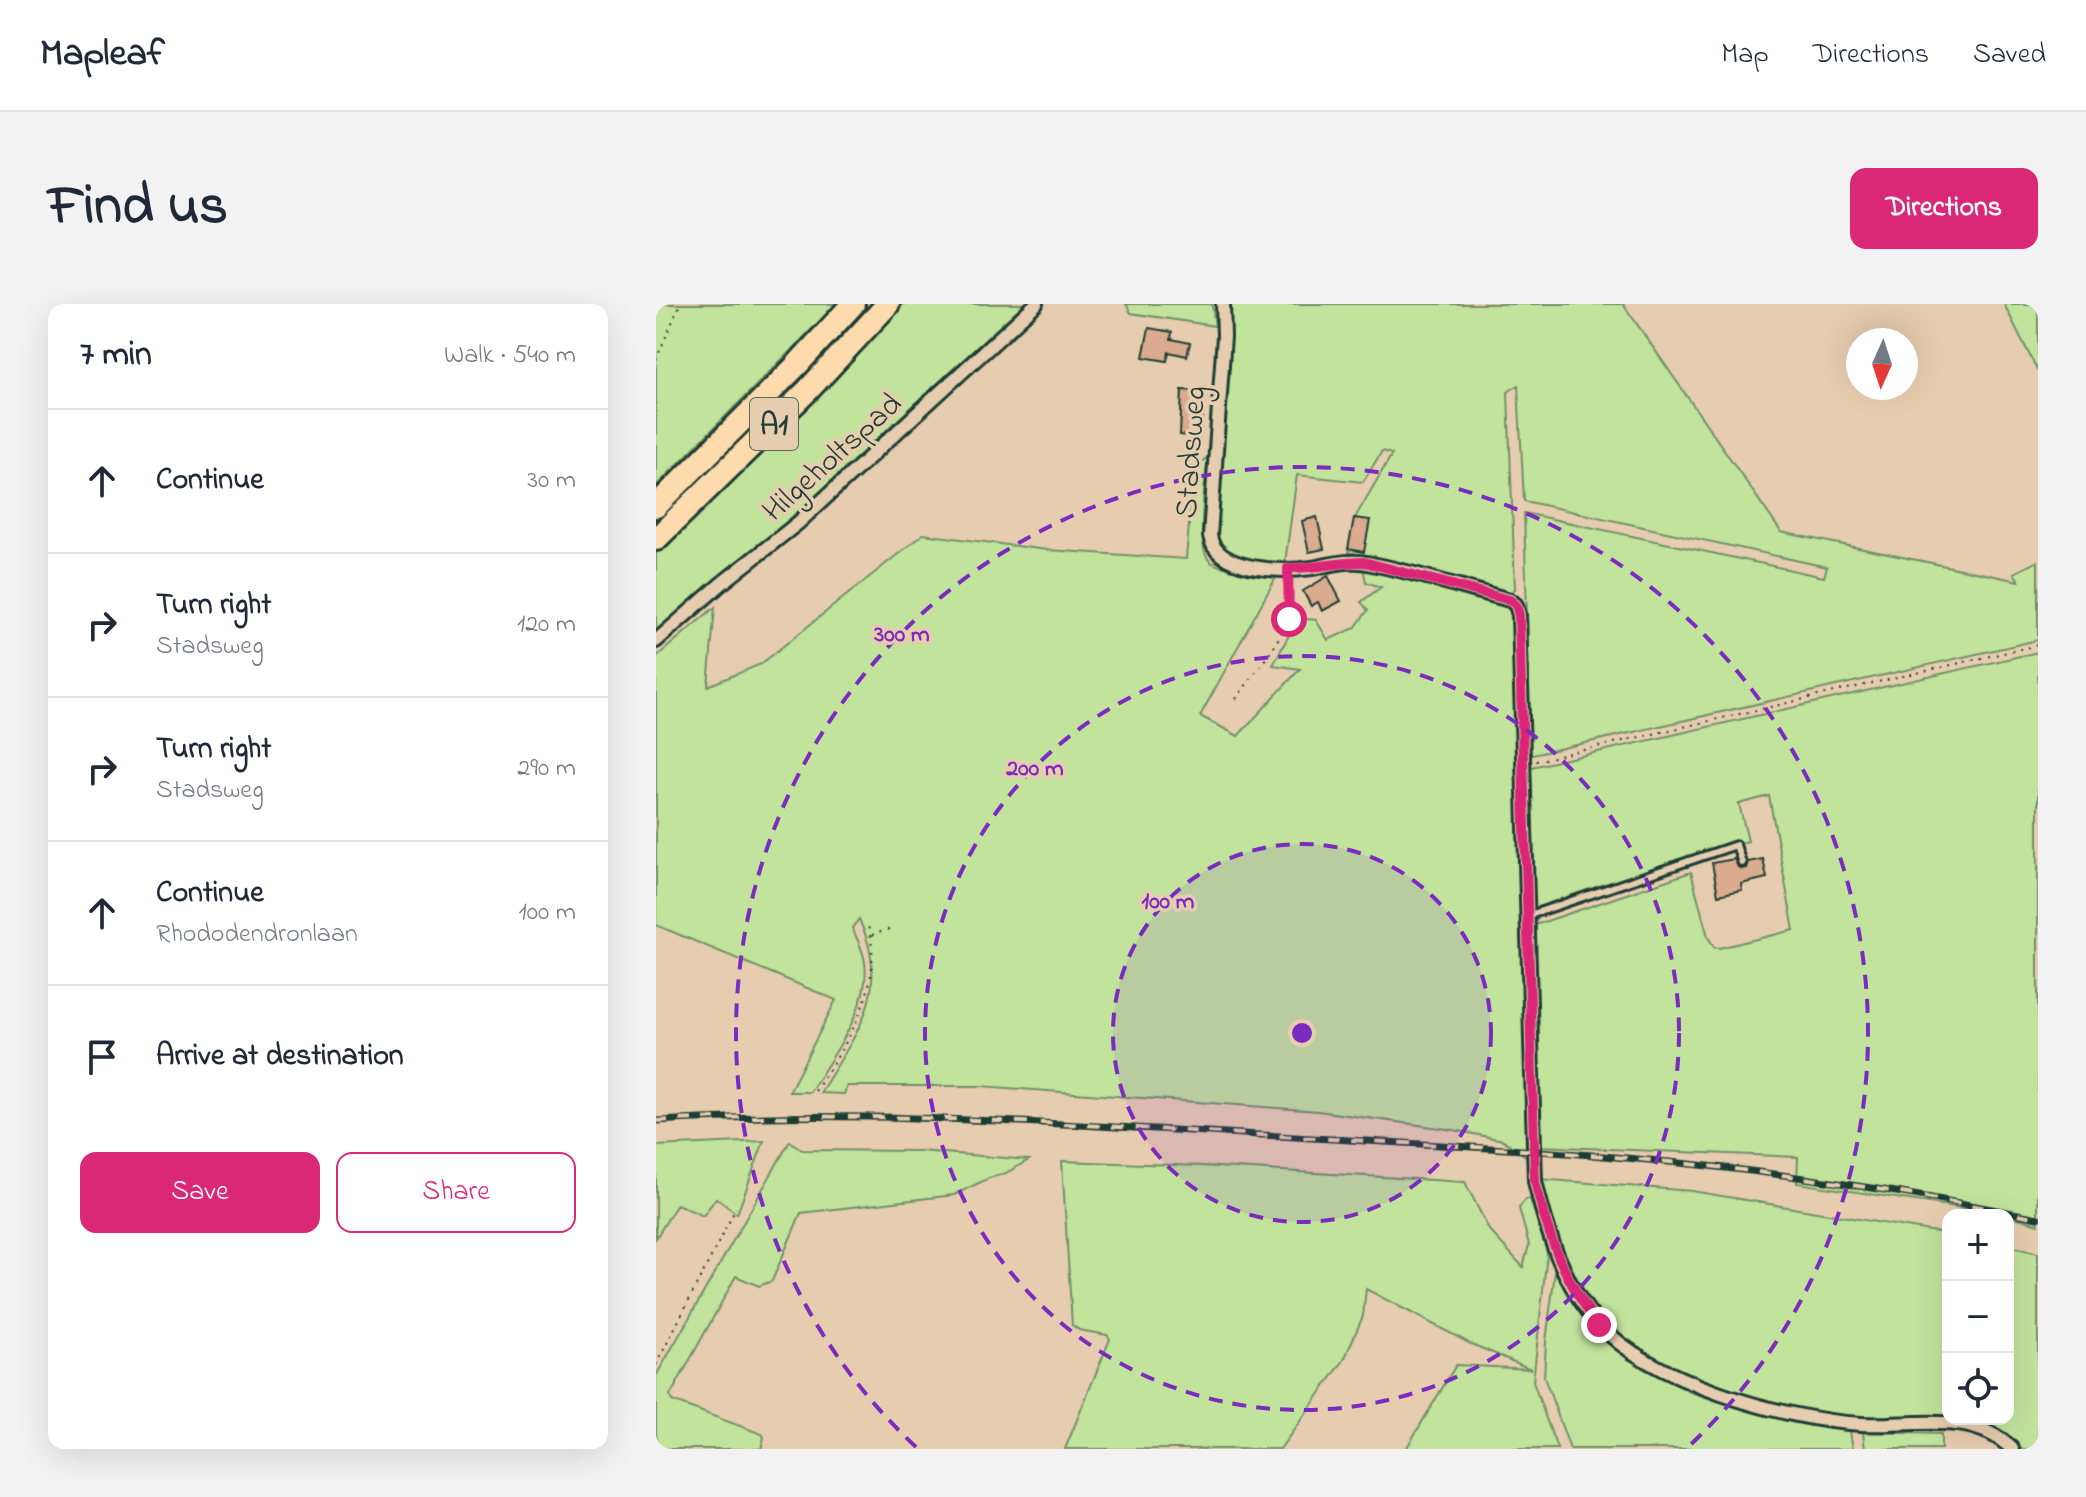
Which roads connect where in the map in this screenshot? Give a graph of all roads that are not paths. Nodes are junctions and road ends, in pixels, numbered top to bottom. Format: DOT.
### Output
graph roads {
  1 [pos="853,304"];
  2 [pos="888,304"];
  3 [pos="1036,304"];
  4 [pos="1223,304"];
  5 [pos="656,506"];
  6 [pos="656,539"];
  7 [pos="656,641"];
  8 [pos="1742,863"];
  9 [pos="1527,916"];
  10 [pos="2012,1449"];
  1 -- 5 [label="highway, A1"];
  2 -- 6 [label="highway, A1"];
  3 -- 7 [label="street, Hilgeholtspad"];
  4 -- 9 [label="street, Stadsweg"];
  8 -- 9 [label="lane"];
  9 -- 10 [label="street, Stadsweg"];
}
